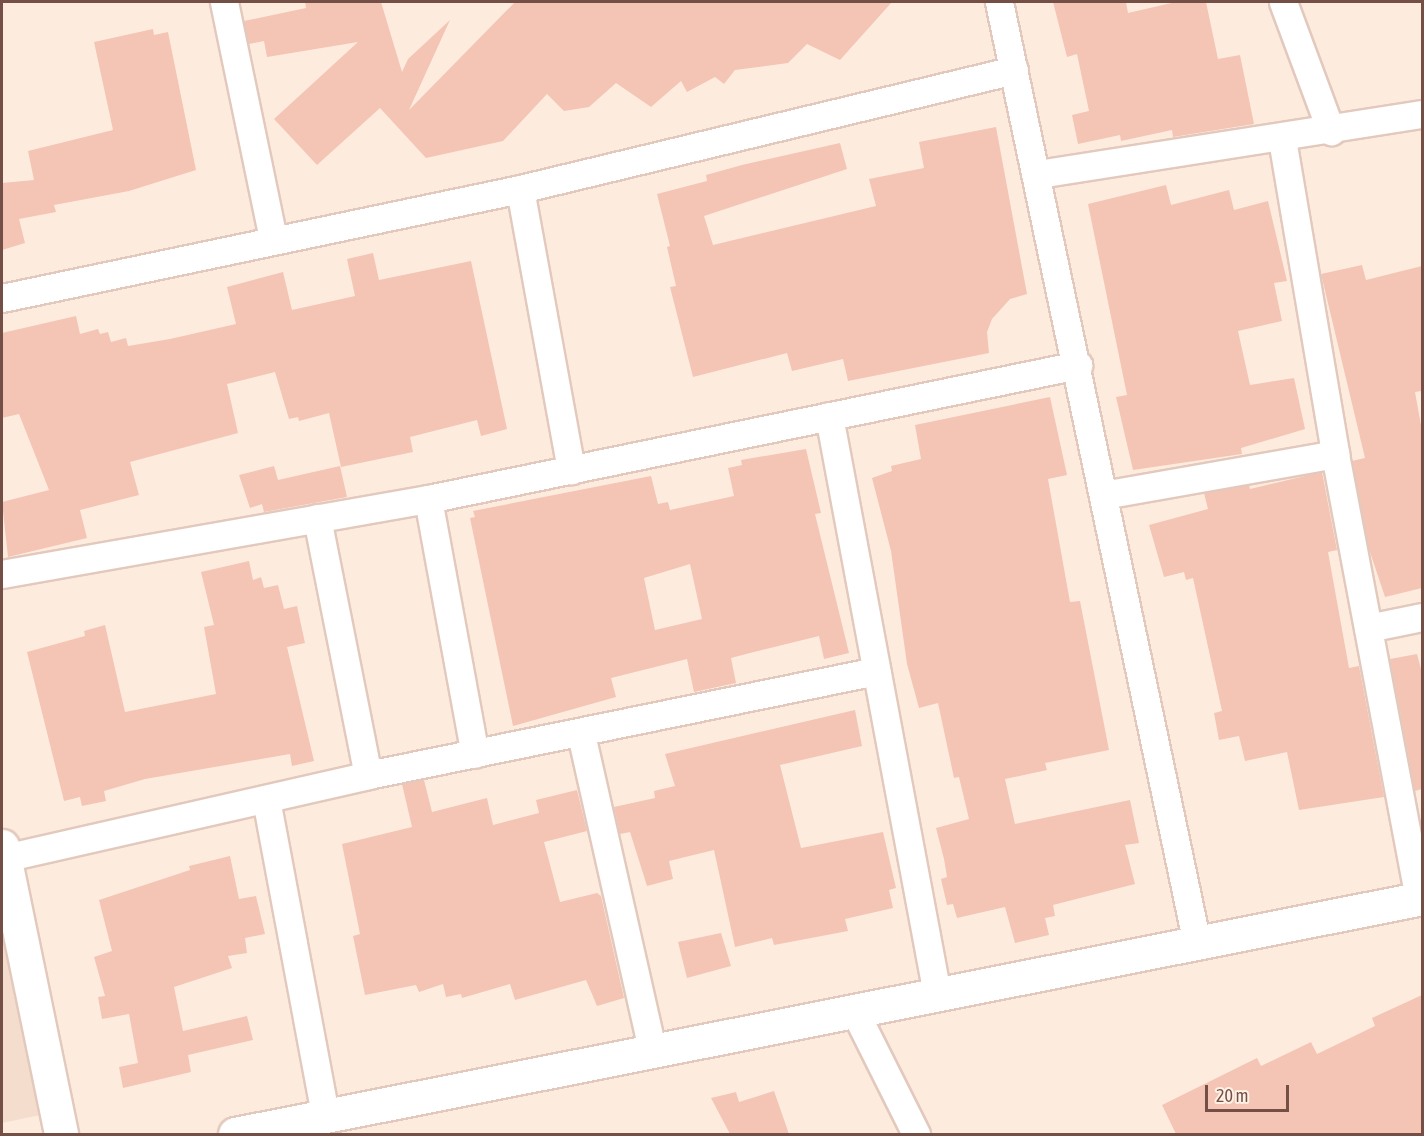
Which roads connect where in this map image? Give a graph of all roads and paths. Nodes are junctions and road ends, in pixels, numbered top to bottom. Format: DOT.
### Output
graph roads {
  1 [pos="224,2"];
  2 [pos="999,2"];
  3 [pos="1283,2"];
  4 [pos="1014,70"];
  5 [pos="1422,114"];
  6 [pos="1331,131"];
  7 [pos="1282,139"];
  8 [pos="1038,174"];
  9 [pos="520,189"];
  10 [pos="273,238"];
  11 [pos="2,298"];
  12 [pos="1078,365"];
  13 [pos="828,416"];
  14 [pos="1335,454"];
  15 [pos="571,470"];
  16 [pos="1103,495"];
  17 [pos="428,499"];
  18 [pos="317,518"];
  19 [pos="2,574"];
  20 [pos="1422,617"];
  21 [pos="1368,628"];
  22 [pos="876,671"];
  23 [pos="581,734"];
  24 [pos="475,754"];
  25 [pos="368,775"];
  26 [pos="266,799"];
  27 [pos="3,852"];
  28 [pos="1421,898"];
  29 [pos="1197,944"];
  30 [pos="937,994"];
  31 [pos="854,1010"];
  32 [pos="652,1050"];
  33 [pos="325,1115"];
  34 [pos="61,1134"];
  35 [pos="235,1134"];
  36 [pos="916,1134"];
  1 -- 10 [label="street"];
  2 -- 4 [label="street"];
  3 -- 6 [label="street"];
  4 -- 8 [label="street"];
  4 -- 9 [label="street"];
  5 -- 6 [label="street"];
  6 -- 7 [label="street"];
  7 -- 8 [label="street"];
  7 -- 14 [label="street"];
  8 -- 12 [label="street"];
  9 -- 10 [label="street"];
  9 -- 15 [label="street"];
  10 -- 11 [label="street"];
  12 -- 13 [label="street"];
  12 -- 16 [label="street"];
  13 -- 15 [label="street"];
  13 -- 22 [label="street"];
  14 -- 16 [label="street"];
  14 -- 21 [label="street"];
  15 -- 17 [label="street"];
  16 -- 29 [label="street"];
  17 -- 18 [label="street"];
  17 -- 24 [label="street"];
  18 -- 19 [label="street"];
  18 -- 25 [label="street"];
  20 -- 21 [label="street"];
  21 -- 28 [label="street"];
  22 -- 23 [label="street"];
  22 -- 30 [label="street"];
  23 -- 24 [label="street"];
  23 -- 32 [label="street"];
  24 -- 25 [label="street"];
  25 -- 26 [label="street"];
  26 -- 27 [label="street"];
  26 -- 33 [label="street"];
  27 -- 34 [label="street"];
  28 -- 29 [label="street"];
  29 -- 30 [label="street"];
  30 -- 31 [label="street"];
  31 -- 32 [label="street"];
  31 -- 36 [label="street"];
  32 -- 33 [label="street"];
  33 -- 35 [label="street"];
}
